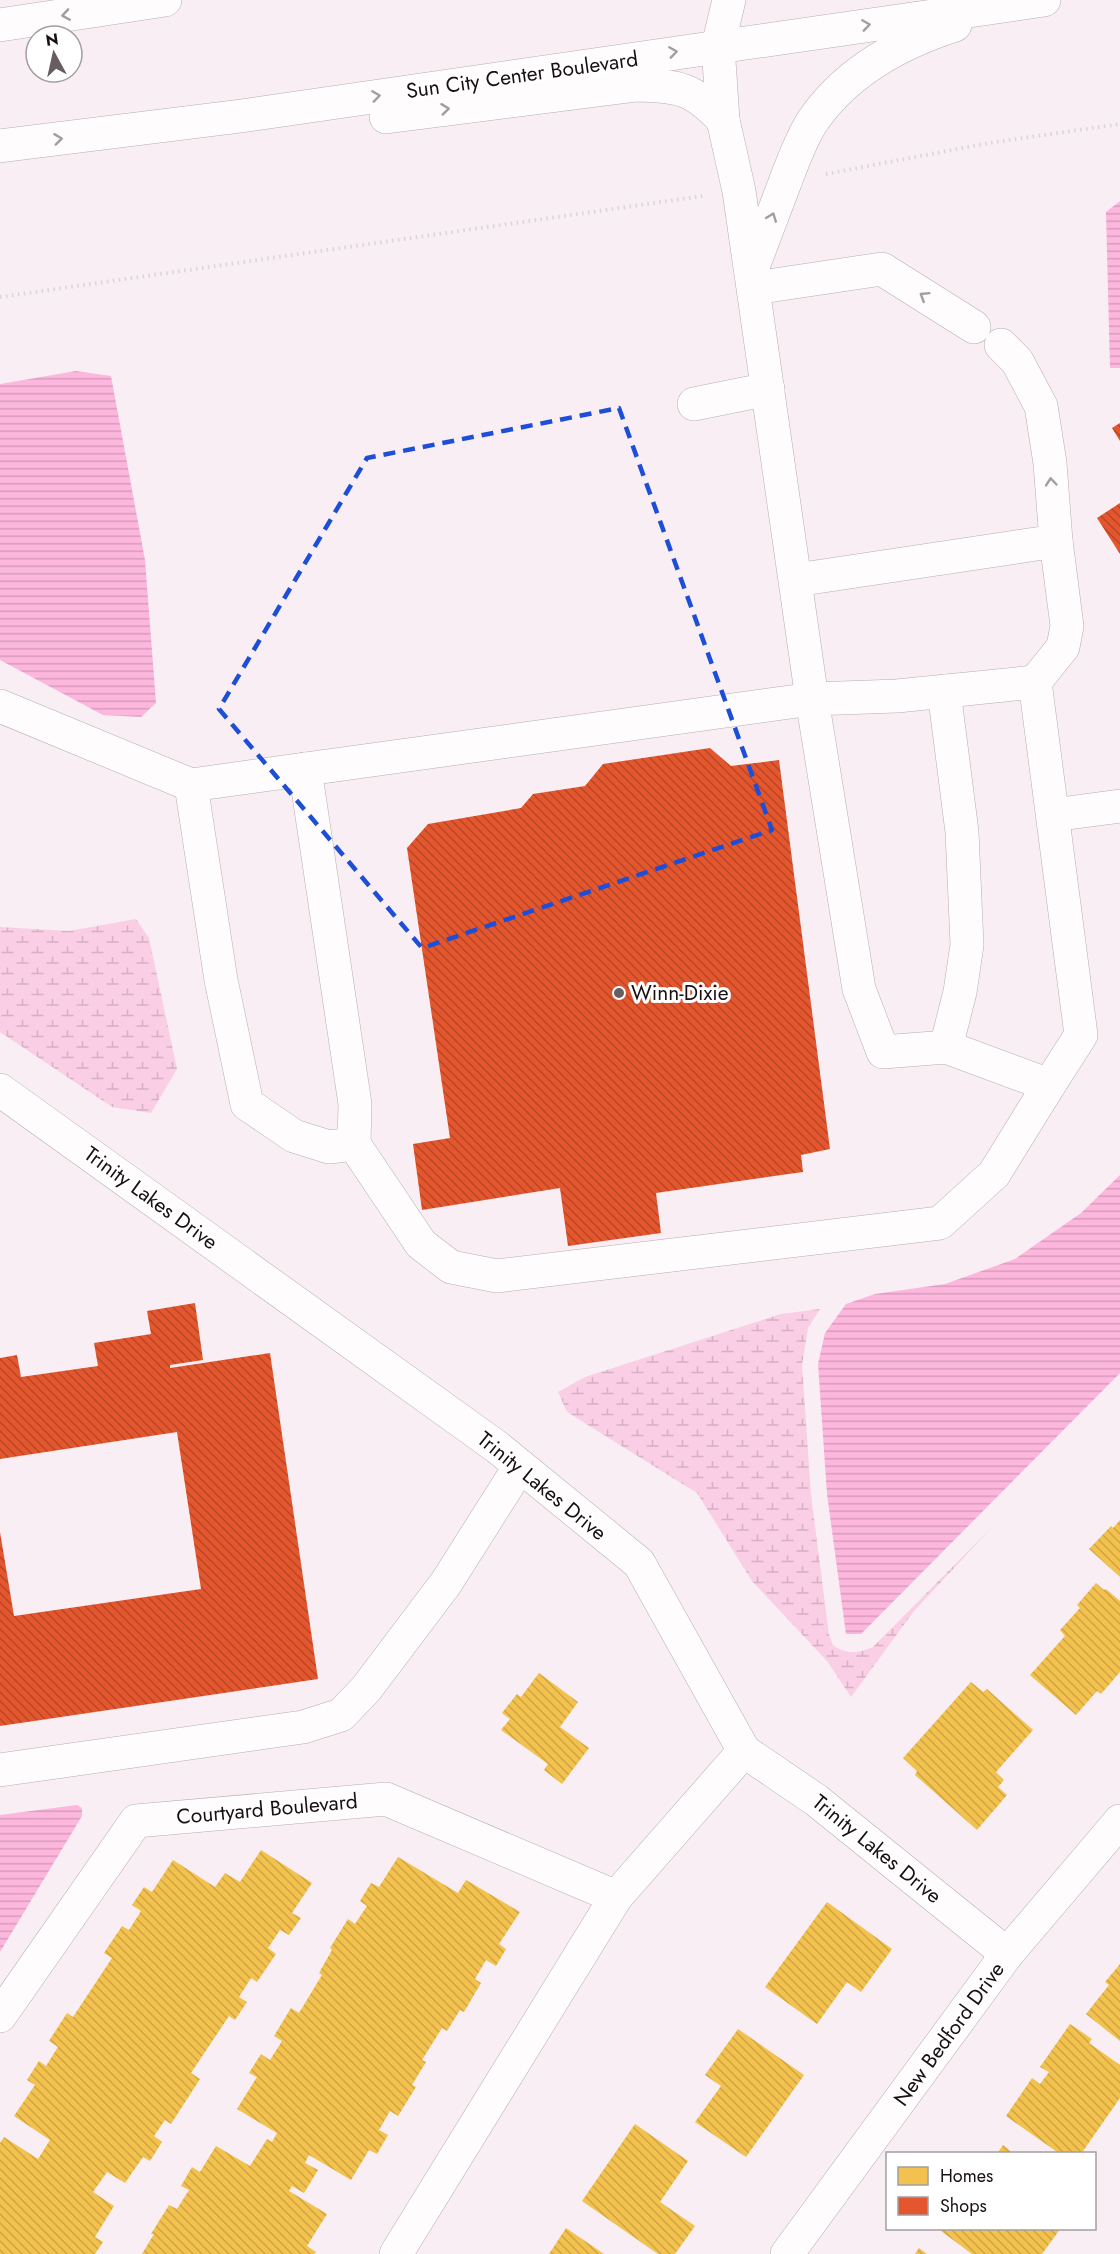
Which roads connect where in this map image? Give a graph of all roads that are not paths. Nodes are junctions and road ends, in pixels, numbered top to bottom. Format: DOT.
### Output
graph roads {
  1 [pos="165,0"];
  2 [pos="729,0"];
  3 [pos="1034,1"];
  4 [pos="0,25"];
  5 [pos="718,46"];
  6 [pos="240,116"];
  7 [pos="723,120"];
  8 [pos="0,146"];
  9 [pos="752,280"];
  10 [pos="974,327"];
  11 [pos="1001,345"];
  12 [pos="768,389"];
  13 [pos="694,404"];
  14 [pos="1056,541"];
  15 [pos="796,580"];
  16 [pos="1035,682"];
  17 [pos="944,691"];
  18 [pos="812,699"];
  19 [pos="0,706"];
  20 [pos="305,769"];
  21 [pos="192,785"];
  22 [pos="1120,806"];
  23 [pos="1053,815"];
  24 [pos="946,1047"];
  25 [pos="1049,1085"];
  26 [pos="0,1090"];
  27 [pos="354,1144"];
  28 [pos="520,1466"];
  29 [pos="744,1751"];
  30 [pos="0,1770"];
  31 [pos="1120,1821"];
  32 [pos="616,1897"];
  33 [pos="1007,1954"];
  34 [pos="0,2016"];
  35 [pos="396,2254"];
  36 [pos="787,2254"];
  1 -- 4 [label="main road, one-way"];
  2 -- 5 [label="main road"];
  5 -- 3 [label="main road, Sun City Center Boulevard, one-way"];
  9 -- 3 [label="main road, one-way"];
  6 -- 5 [label="main road, Sun City Center Boulevard, one-way"];
  5 -- 7 [label="main road"];
  6 -- 7 [label="main road, one-way"];
  8 -- 6 [label="main road, Sun City Center Boulevard, one-way"];
  7 -- 9 [label="main road"];
  10 -- 9 [label="main road, one-way"];
  9 -- 12 [label="main road"];
  14 -- 11 [label="main road, one-way"];
  12 -- 13 [label="main road"];
  12 -- 15 [label="main road"];
  14 -- 15 [label="main road"];
  14 -- 16 [label="main road"];
  15 -- 18 [label="main road"];
  16 -- 17 [label="main road"];
  16 -- 23 [label="main road"];
  17 -- 18 [label="main road"];
  17 -- 24 [label="main road"];
  18 -- 20 [label="main road"];
  18 -- 24 [label="main road"];
  19 -- 21 [label="main road"];
  20 -- 21 [label="main road"];
  20 -- 27 [label="main road"];
  21 -- 27 [label="main road"];
  22 -- 23 [label="main road"];
  23 -- 25 [label="main road"];
  24 -- 25 [label="main road"];
  25 -- 27 [label="main road"];
  26 -- 28 [label="main road, Trinity Lakes Drive"];
  28 -- 29 [label="main road, Trinity Lakes Drive"];
  28 -- 30 [label="main road"];
  29 -- 32 [label="main road"];
  29 -- 33 [label="main road, Trinity Lakes Drive"];
  31 -- 33 [label="main road, New Bedford Drive"];
  32 -- 34 [label="main road, Courtyard Boulevard"];
  32 -- 35 [label="main road"];
  33 -- 36 [label="main road, New Bedford Drive"];
}
